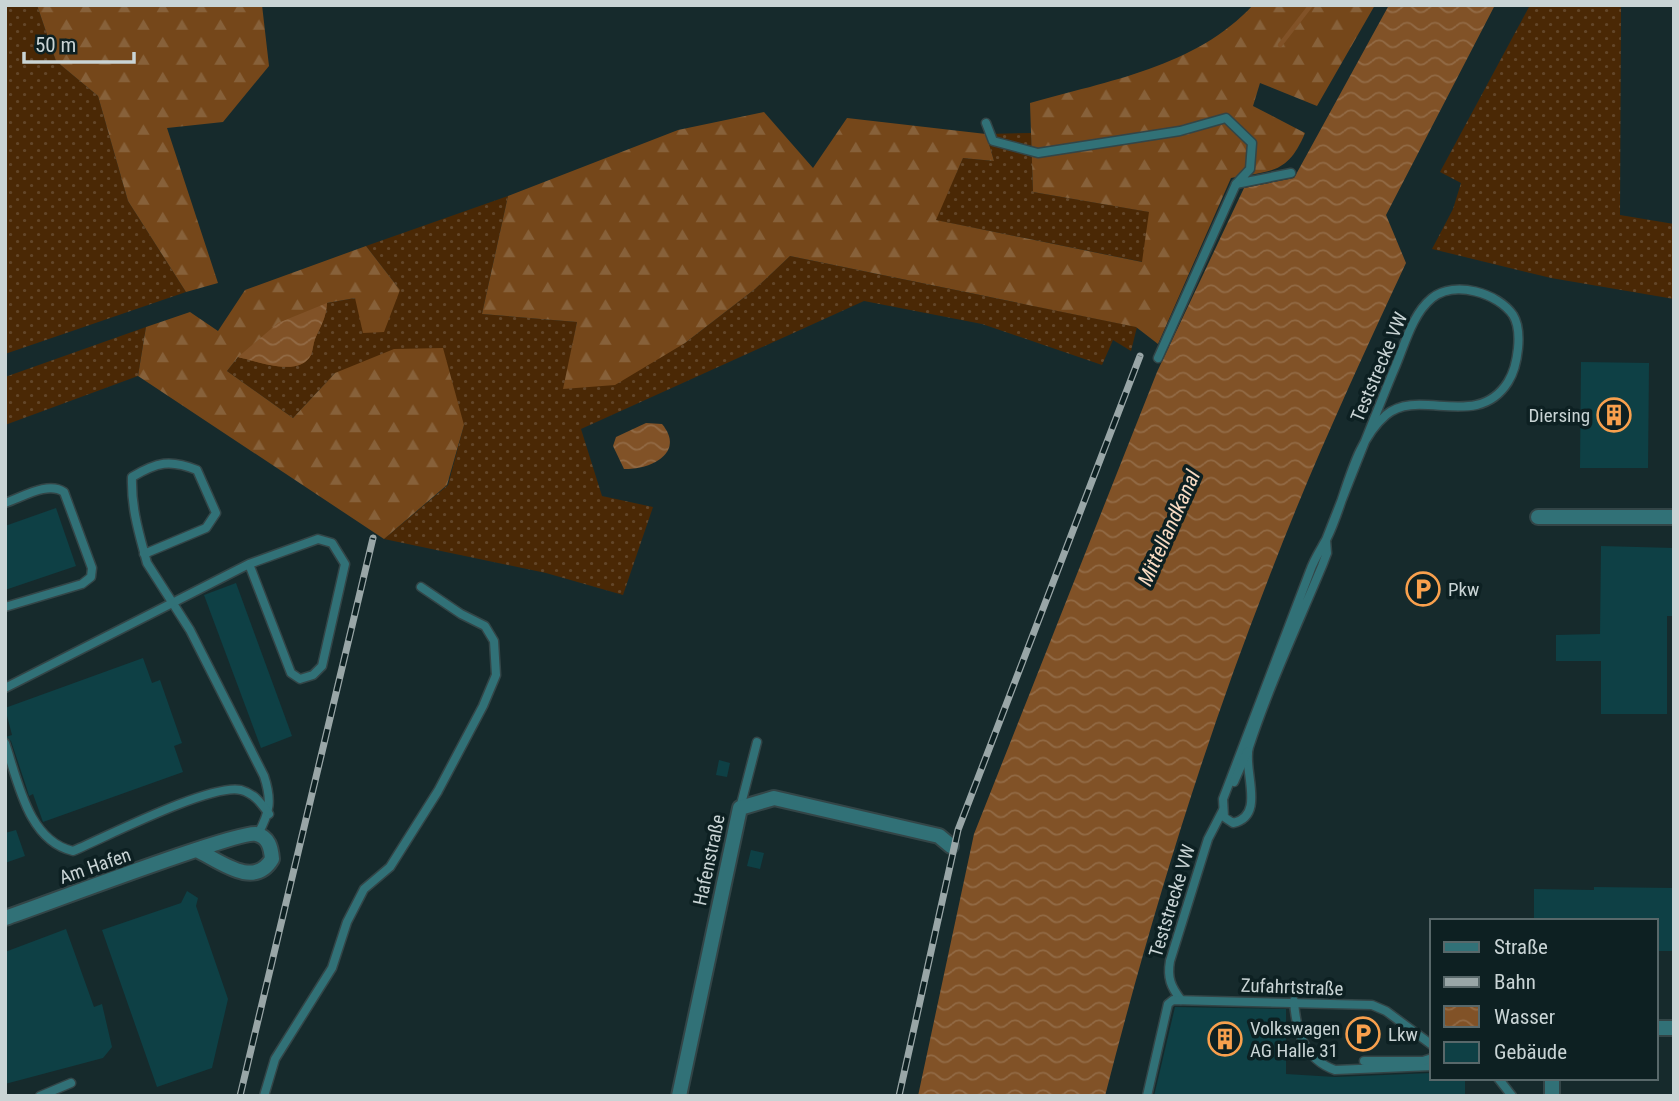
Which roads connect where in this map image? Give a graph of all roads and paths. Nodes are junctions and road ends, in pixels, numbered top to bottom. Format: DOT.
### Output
graph roads {
  1 [pos="986,123"];
  2 [pos="1291,173"];
  3 [pos="1236,184"];
  4 [pos="1158,358"];
  5 [pos="5,503"];
  6 [pos="1538,517"];
  7 [pos="1674,517"];
  8 [pos="1326,540"];
  9 [pos="144,554"];
  10 [pos="249,564"];
  11 [pos="421,587"];
  12 [pos="170,601"];
  13 [pos="5,607"];
  14 [pos="5,688"];
  15 [pos="757,742"];
  16 [pos="5,743"];
  17 [pos="1248,750"];
  18 [pos="740,807"];
  19 [pos="1222,811"];
  20 [pos="269,814"];
  21 [pos="258,834"];
  22 [pos="951,846"];
  23 [pos="197,850"];
  24 [pos="5,918"];
  25 [pos="1181,1000"];
  26 [pos="1294,1001"];
  27 [pos="1430,1044"];
  28 [pos="1430,1059"];
  29 [pos="1364,1061"];
  30 [pos="1430,1066"];
  31 [pos="1499,1080"];
  32 [pos="71,1083"];
  33 [pos="40,1096"];
  34 [pos="264,1096"];
  35 [pos="679,1096"];
  36 [pos="1147,1096"];
  37 [pos="1511,1096"];
  1 -- 3 [label="lane"];
  2 -- 3 [label="lane"];
  3 -- 4 [label="lane"];
  5 -- 13 [label="lane"];
  6 -- 7 [label="street"];
  8 -- 8 [label="lane, Teststrecke VW"];
  8 -- 17 [label="lane, Teststrecke VW"];
  8 -- 19 [label="lane, Teststrecke VW"];
  9 -- 9 [label="lane"];
  9 -- 12 [label="lane"];
  10 -- 10 [label="lane"];
  10 -- 12 [label="lane"];
  11 -- 34 [label="lane"];
  12 -- 14 [label="lane"];
  12 -- 20 [label="lane"];
  15 -- 18 [label="lane"];
  16 -- 20 [label="lane"];
  17 -- 19 [label="lane, Teststrecke VW"];
  17 -- 19 [label="lane, Teststrecke VW"];
  18 -- 22 [label="street, Hafenstraße"];
  18 -- 35 [label="street, Hafenstraße"];
  19 -- 25 [label="lane, Teststrecke VW"];
  20 -- 21 [label="lane"];
  21 -- 23 [label="street, Am Hafen"];
  21 -- 23 [label="street"];
  23 -- 24 [label="street, Am Hafen"];
  25 -- 26 [label="lane, Zufahrtstraße"];
  25 -- 36 [label="lane"];
  26 -- 27 [label="lane, Zufahrtstraße"];
  26 -- 30 [label="lane"];
  28 -- 29 [label="lane"];
  31 -- 37 [label="lane"];
  32 -- 33 [label="lane"];
}
